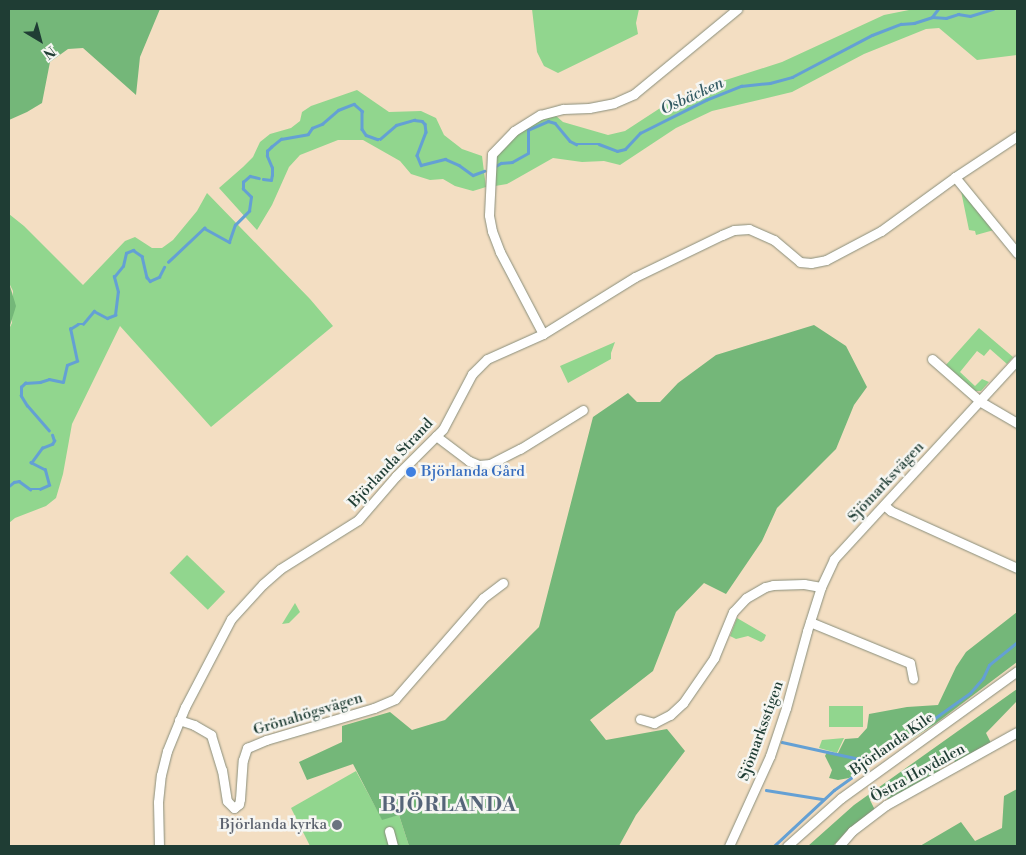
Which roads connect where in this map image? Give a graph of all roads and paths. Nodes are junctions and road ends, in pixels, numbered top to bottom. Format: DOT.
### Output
graph roads {
  1 [pos="737,9"];
  2 [pos="1017,136"];
  3 [pos="956,177"];
  4 [pos="1017,253"];
  5 [pos="543,334"];
  6 [pos="932,359"];
  7 [pos="1017,360"];
  8 [pos="981,402"];
  9 [pos="583,410"];
  10 [pos="1017,423"];
  11 [pos="436,436"];
  12 [pos="884,505"];
  13 [pos="1017,568"];
  14 [pos="502,583"];
  15 [pos="821,587"];
  16 [pos="810,622"];
  17 [pos="1017,671"];
  18 [pos="913,679"];
  19 [pos="640,719"];
  20 [pos="179,720"];
  21 [pos="1017,732"];
  22 [pos="389,831"];
  23 [pos="159,846"];
  24 [pos="393,846"];
  25 [pos="729,846"];
  26 [pos="788,846"];
  27 [pos="838,846"];
  1 -- 5 [label="street"];
  2 -- 3 [label="street, Björlanda Strand"];
  3 -- 4 [label="street"];
  3 -- 5 [label="street, Björlanda Strand"];
  5 -- 11 [label="street, Björlanda Strand"];
  6 -- 8 [label="street"];
  7 -- 8 [label="street, Sjömarksvägen"];
  8 -- 10 [label="street"];
  8 -- 12 [label="street, Sjömarksvägen"];
  9 -- 11 [label="street"];
  11 -- 20 [label="street, Björlanda Strand"];
  12 -- 13 [label="street"];
  12 -- 15 [label="street, Sjömarksvägen"];
  14 -- 20 [label="street, Grönahögsvägen"];
  15 -- 16 [label="street, Sjömarksstigen"];
  15 -- 19 [label="street"];
  16 -- 18 [label="street"];
  16 -- 25 [label="street, Sjömarksstigen"];
  17 -- 26 [label="street, Björlanda Kile"];
  20 -- 23 [label="street, Björlanda Strand"];
  21 -- 27 [label="street, Östra Hovdalen"];
  22 -- 24 [label="street"];
}
